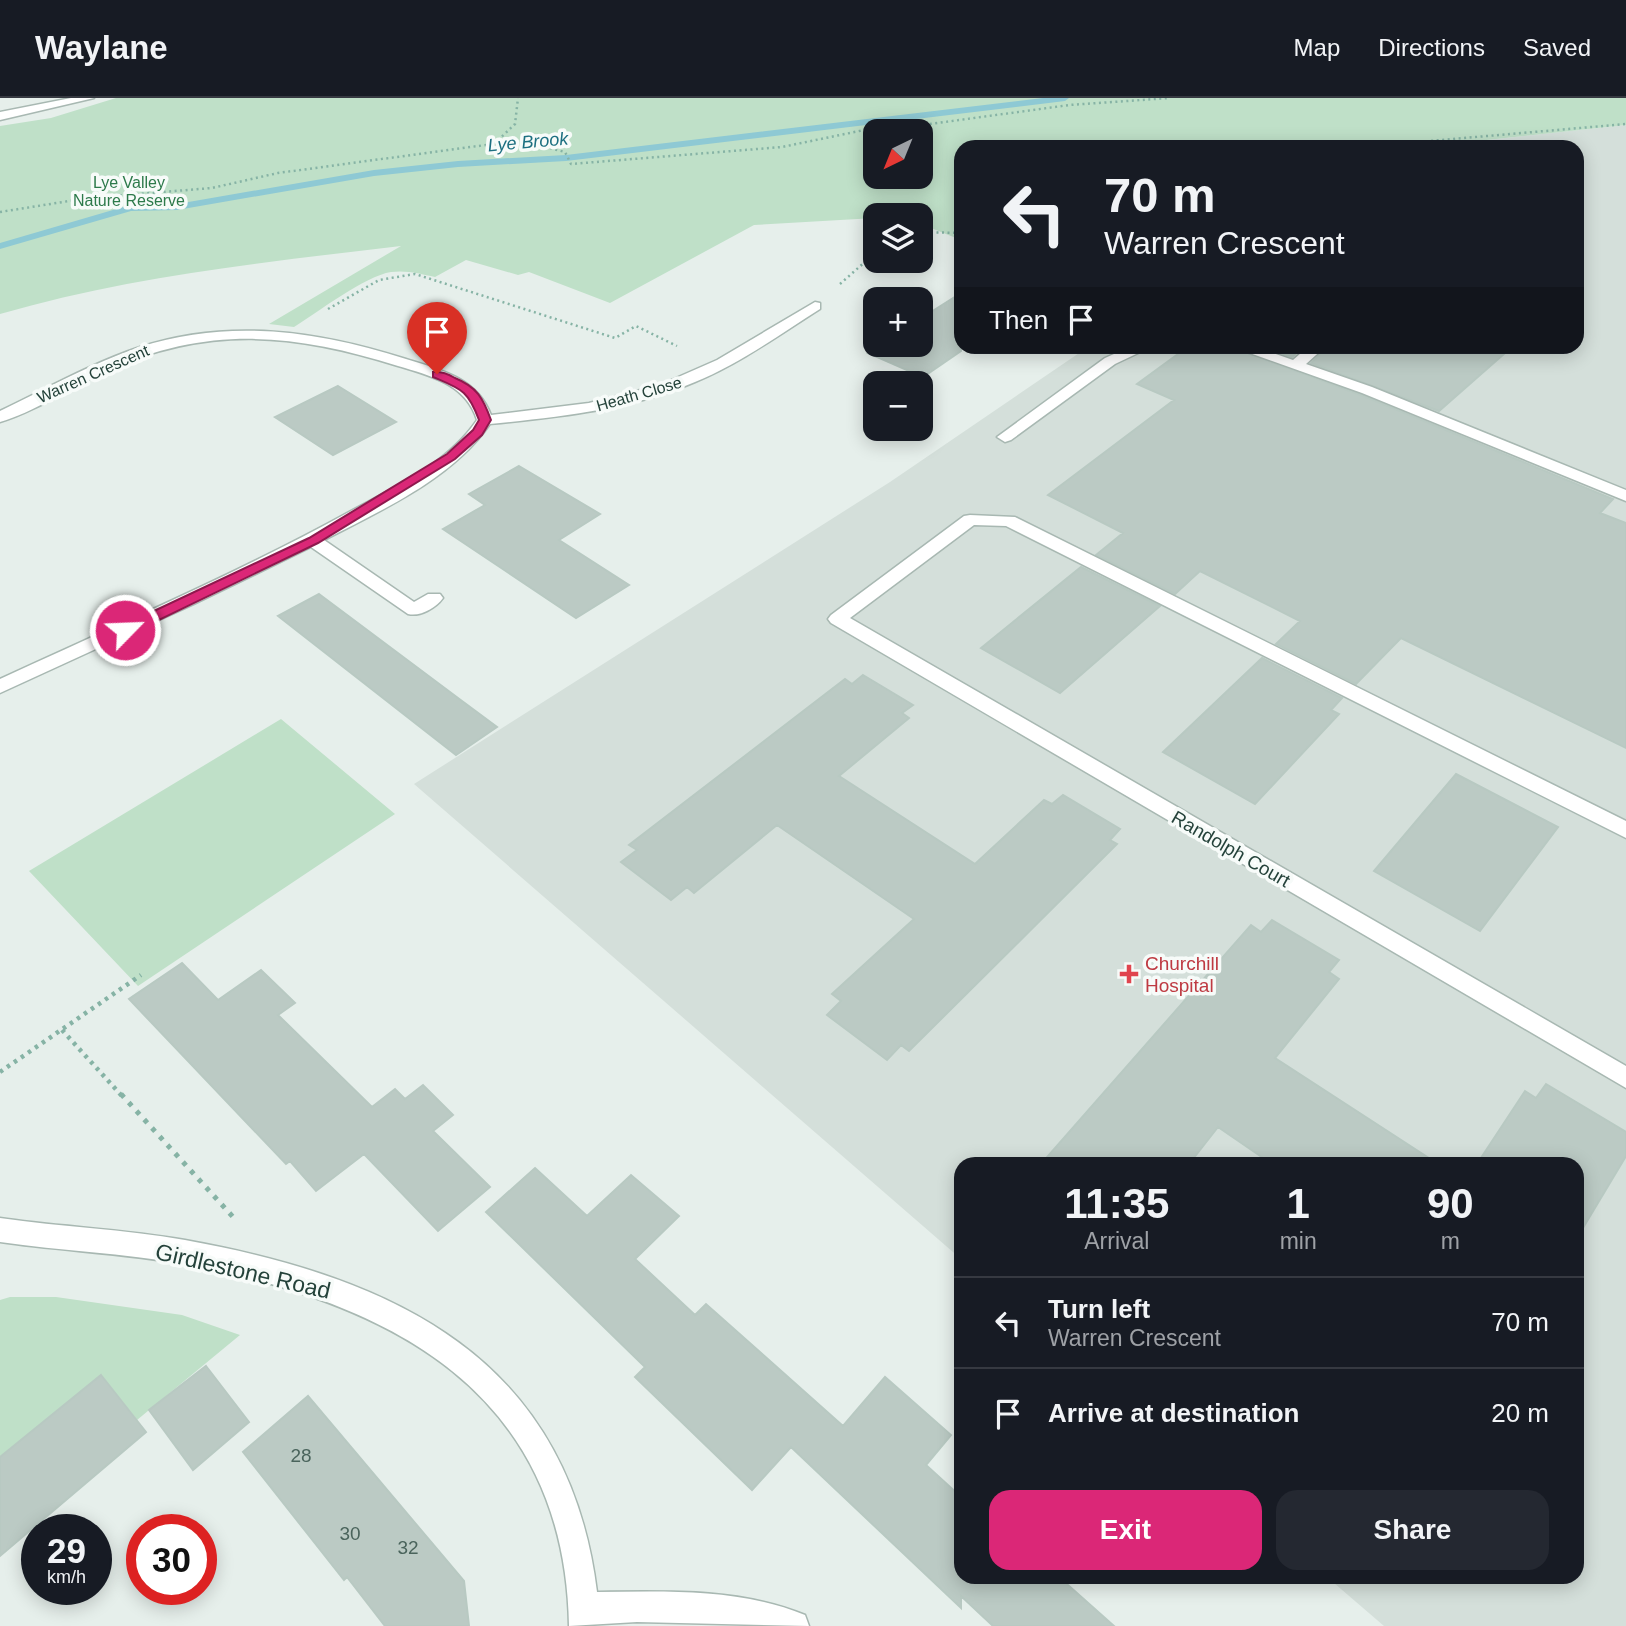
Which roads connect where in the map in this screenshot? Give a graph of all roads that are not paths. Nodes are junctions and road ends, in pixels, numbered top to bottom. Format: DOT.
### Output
graph roads {
  1 [pos="88,98"];
  2 [pos="0,116"];
  3 [pos="816,306"];
  4 [pos="1127,354"];
  5 [pos="1262,354"];
  6 [pos="1309,354"];
  7 [pos="1296,365"];
  8 [pos="0,417"];
  9 [pos="485,420"];
  10 [pos="1005,437"];
  11 [pos="1626,496"];
  12 [pos="313,540"];
  13 [pos="434,598"];
  14 [pos="0,687"];
  15 [pos="1626,830"];
  16 [pos="1626,1078"];
  17 [pos="0,1230"];
  18 [pos="584,1617"];
  19 [pos="794,1626"];
  1 -- 2 [label="street"];
  3 -- 9 [label="street, Heath Close"];
  4 -- 10 [label="street"];
  5 -- 7 [label="street"];
  6 -- 7 [label="street"];
  7 -- 11 [label="street"];
  8 -- 9 [label="street, Warren Crescent"];
  9 -- 12 [label="street"];
  12 -- 13 [label="street"];
  12 -- 14 [label="street"];
  15 -- 16 [label="street, Randolph Court"];
  17 -- 18 [label="street, Girdlestone Road"];
  18 -- 19 [label="street"];
}
